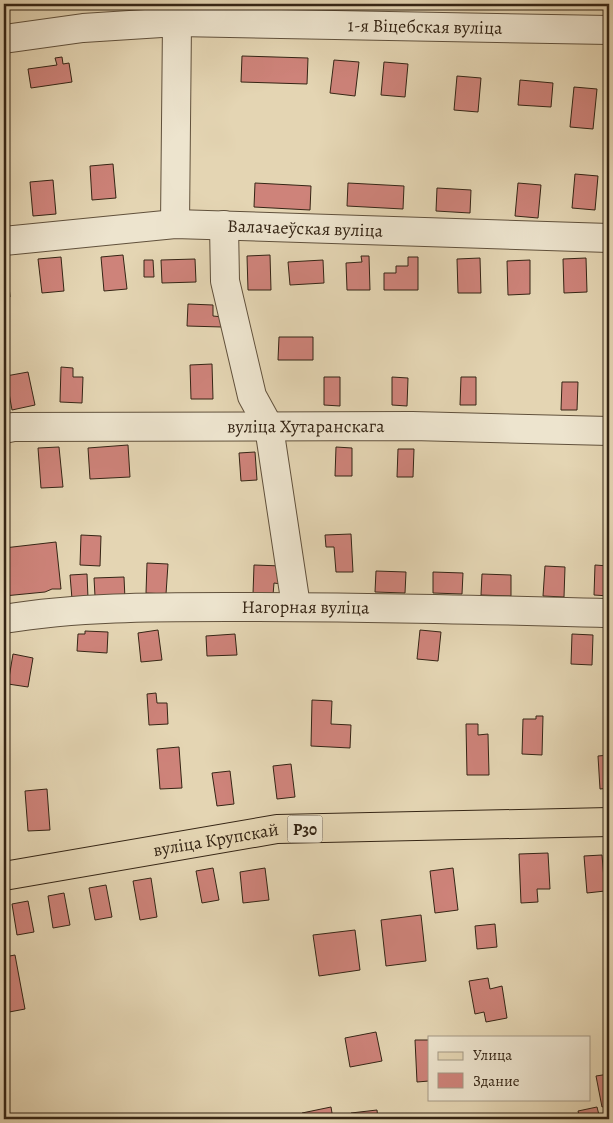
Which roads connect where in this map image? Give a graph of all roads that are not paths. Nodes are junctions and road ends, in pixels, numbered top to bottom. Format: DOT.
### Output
graph roads {
  1 [pos="177,22"];
  2 [pos="609,30"];
  3 [pos="4,40"];
  4 [pos="175,224"];
  5 [pos="224,225"];
  6 [pos="609,238"];
  7 [pos="4,241"];
  8 [pos="269,427"];
  9 [pos="4,429"];
  10 [pos="609,431"];
  11 [pos="296,606"];
  12 [pos="609,613"];
  13 [pos="4,619"];
  14 [pos="609,822"];
  15 [pos="4,876"];
  1 -- 2 [label="street, 1-я Віцебская вуліца"];
  1 -- 3 [label="street, 1-я Віцебская вуліца"];
  1 -- 4 [label="street"];
  4 -- 5 [label="street, Валачаеўская вуліца"];
  4 -- 7 [label="street, Валачаеўская вуліца"];
  5 -- 6 [label="street, Валачаеўская вуліца"];
  5 -- 8 [label="street"];
  8 -- 9 [label="street, вуліца Хутаранскага"];
  8 -- 10 [label="street, вуліца Хутаранскага"];
  8 -- 11 [label="street"];
  11 -- 12 [label="street, Нагорная вуліца"];
  11 -- 13 [label="street, Нагорная вуліца"];
  14 -- 15 [label="main road, вуліца Крупскай / Р30"];
}
